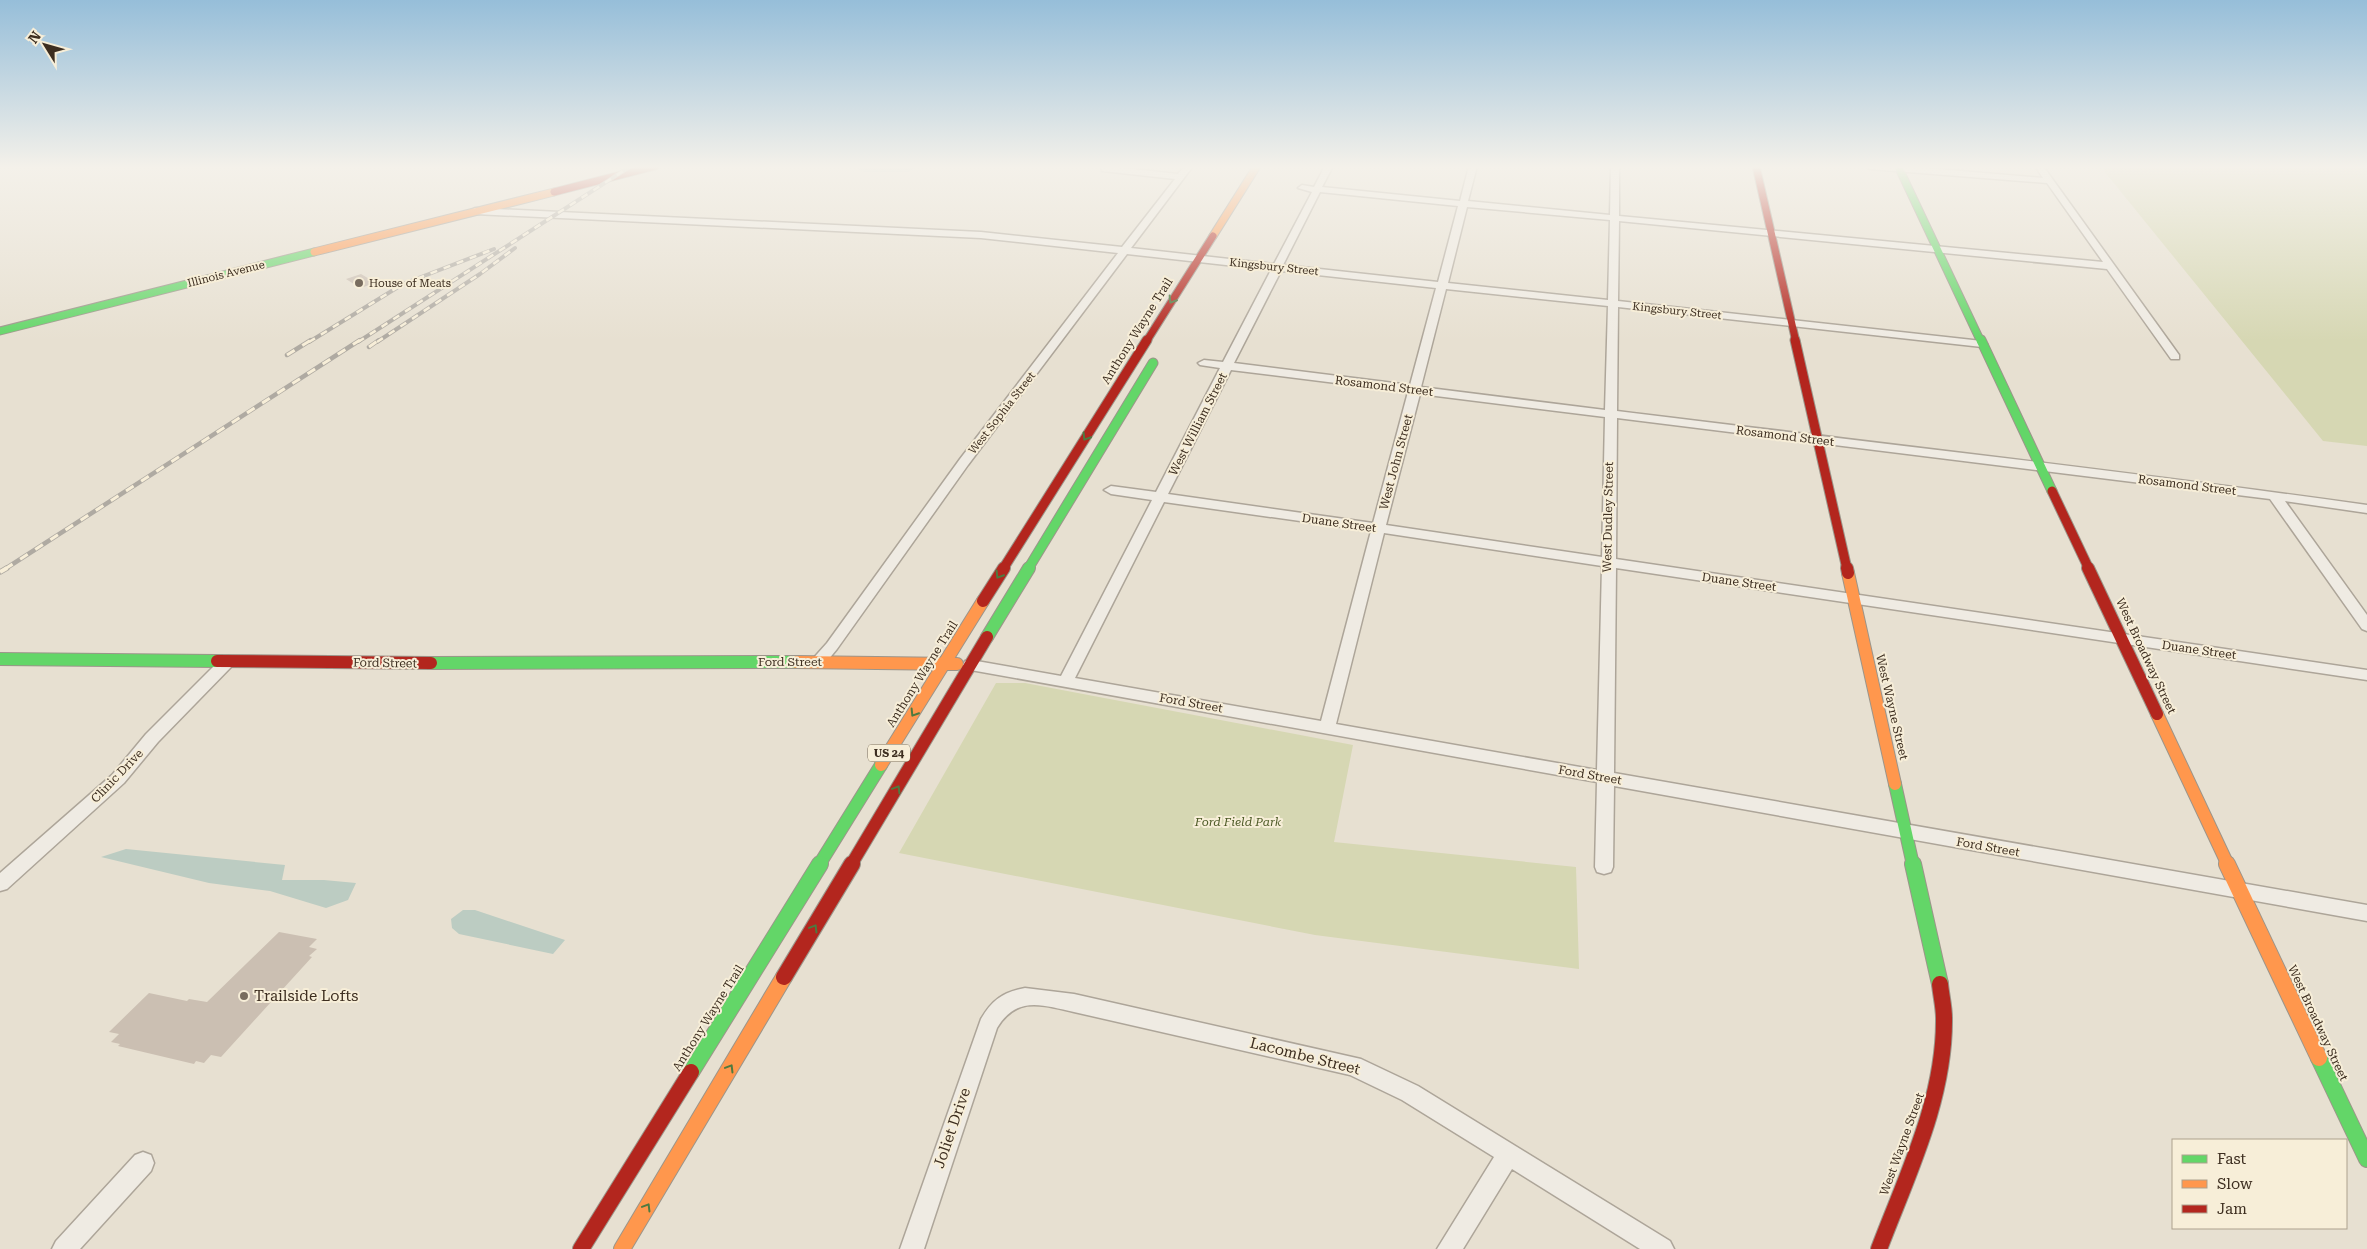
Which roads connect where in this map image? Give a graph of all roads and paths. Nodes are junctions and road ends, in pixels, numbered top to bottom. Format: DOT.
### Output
graph roads {
  1 [pos="422,224"];
  2 [pos="755,224"];
  3 [pos="1144,224"];
  4 [pos="1220,224"];
  5 [pos="1300,224"];
  6 [pos="1458,224"];
  7 [pos="1615,224"];
  8 [pos="1680,224"];
  9 [pos="1769,224"];
  10 [pos="1926,224"];
  11 [pos="2081,224"];
  12 [pos="1771,233"];
  13 [pos="1937,249"];
  14 [pos="1124,251"];
  15 [pos="1198,259"];
  16 [pos="2111,266"];
  17 [pos="1278,267"];
  18 [pos="1442,285"];
  19 [pos="1613,304"];
  20 [pos="1792,323"];
  21 [pos="0,331"];
  22 [pos="1982,344"];
  23 [pos="1159,354"];
  24 [pos="2175,357"];
  25 [pos="1204,363"];
  26 [pos="1227,366"];
  27 [pos="1414,389"];
  28 [pos="1610,414"];
  29 [pos="1818,440"];
  30 [pos="2041,468"];
  31 [pos="1111,490"];
  32 [pos="1161,498"];
  33 [pos="2276,498"];
  34 [pos="2367,509"];
  35 [pos="1378,528"];
  36 [pos="1608,562"];
  37 [pos="1854,598"];
  38 [pos="2367,626"];
  39 [pos="2123,639"];
  40 [pos="0,659"];
  41 [pos="228,661"];
  42 [pos="818,662"];
  43 [pos="944,662"];
  44 [pos="971,665"];
  45 [pos="2367,675"];
  46 [pos="1066,681"];
  47 [pos="1327,728"];
  48 [pos="1604,778"];
  49 [pos="1906,832"];
  50 [pos="1604,867"];
  51 [pos="0,884"];
  52 [pos="2240,892"];
  53 [pos="2367,913"];
  54 [pos="998,1009"];
  55 [pos="1509,1153"];
  56 [pos="2367,1159"];
  57 [pos="143,1163"];
  58 [pos="64,1249"];
  59 [pos="581,1249"];
  60 [pos="622,1249"];
  61 [pos="912,1249"];
  62 [pos="1449,1249"];
  63 [pos="1662,1249"];
  64 [pos="1879,1249"];
  1 -- 21 [label="main road, Illinois Avenue"];
  2 -- 14 [label="street, Kingsbury Street"];
  3 -- 14 [label="street, West Sophia Street"];
  4 -- 15 [label="main road, Anthony Wayne Trail / US 24"];
  5 -- 17 [label="street, West William Street"];
  6 -- 18 [label="street, West John Street"];
  7 -- 19 [label="street, West Dudley Street"];
  8 -- 12 [label="street"];
  9 -- 12 [label="main road, West Wayne Street"];
  10 -- 13 [label="main road, West Broadway Street"];
  11 -- 16 [label="street"];
  12 -- 13 [label="street"];
  12 -- 20 [label="main road, West Wayne Street"];
  13 -- 16 [label="street"];
  13 -- 22 [label="main road, West Broadway Street"];
  14 -- 15 [label="street, Kingsbury Street"];
  14 -- 42 [label="street, West Sophia Street"];
  15 -- 17 [label="street, Kingsbury Street"];
  15 -- 43 [label="main road, Anthony Wayne Trail / US 24, one-way"];
  16 -- 24 [label="street"];
  17 -- 18 [label="street, Kingsbury Street"];
  17 -- 26 [label="street, West William Street"];
  18 -- 19 [label="street, Kingsbury Street"];
  18 -- 27 [label="street, West John Street"];
  19 -- 20 [label="street, Kingsbury Street"];
  19 -- 28 [label="street, West Dudley Street"];
  20 -- 22 [label="street, Kingsbury Street"];
  20 -- 29 [label="main road, West Wayne Street"];
  22 -- 30 [label="main road, West Broadway Street"];
  23 -- 44 [label="main road, US 24"];
  25 -- 26 [label="street, Rosamond Street"];
  26 -- 27 [label="street, Rosamond Street"];
  26 -- 32 [label="street, West William Street"];
  27 -- 28 [label="street, Rosamond Street"];
  27 -- 35 [label="street, West John Street"];
  28 -- 29 [label="street, Rosamond Street"];
  28 -- 36 [label="street, West Dudley Street"];
  29 -- 30 [label="street, Rosamond Street"];
  29 -- 37 [label="main road, West Wayne Street"];
  30 -- 33 [label="street, Rosamond Street"];
  30 -- 39 [label="main road, West Broadway Street"];
  31 -- 32 [label="street, Duane Street"];
  32 -- 35 [label="street, Duane Street"];
  32 -- 46 [label="street, West William Street"];
  33 -- 34 [label="street, Rosamond Street"];
  33 -- 38 [label="street"];
  35 -- 36 [label="street, Duane Street"];
  35 -- 47 [label="street, West John Street"];
  36 -- 37 [label="street, Duane Street"];
  36 -- 48 [label="street, West Dudley Street"];
  37 -- 39 [label="street, Duane Street"];
  37 -- 49 [label="main road, West Wayne Street"];
  39 -- 45 [label="street, Duane Street"];
  39 -- 52 [label="main road, West Broadway Street"];
  40 -- 41 [label="main road, Ford Street"];
  41 -- 42 [label="main road, Ford Street"];
  41 -- 51 [label="street, Clinic Drive"];
  42 -- 43 [label="main road, Ford Street"];
  43 -- 44 [label="main road, Ford Street"];
  43 -- 59 [label="main road, Anthony Wayne Trail / US 24, one-way"];
  44 -- 46 [label="street, Ford Street"];
  60 -- 44 [label="main road, US 24, one-way"];
  46 -- 47 [label="street, Ford Street"];
  47 -- 48 [label="street, Ford Street"];
  48 -- 49 [label="street, Ford Street"];
  48 -- 50 [label="street, West Dudley Street"];
  49 -- 52 [label="street, Ford Street"];
  49 -- 64 [label="main road, West Wayne Street"];
  52 -- 53 [label="street, Ford Street"];
  52 -- 56 [label="main road, West Broadway Street"];
  54 -- 55 [label="street, Lacombe Street"];
  54 -- 61 [label="street, Joliet Drive"];
  55 -- 62 [label="street"];
  55 -- 63 [label="street, Lacombe Street"];
  57 -- 58 [label="street"];
}
